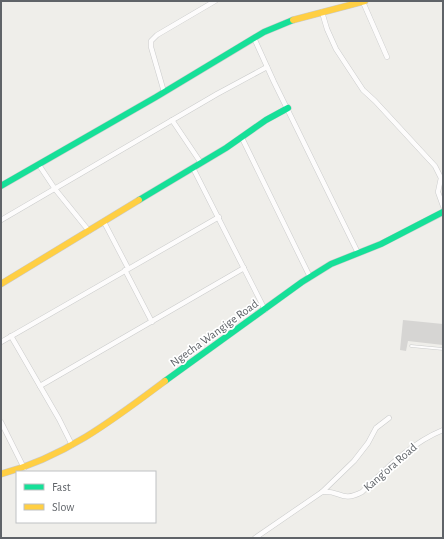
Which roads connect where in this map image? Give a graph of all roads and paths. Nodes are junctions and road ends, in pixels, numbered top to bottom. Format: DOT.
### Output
graph roads {
  1 [pos="215,1"];
  2 [pos="364,1"];
  3 [pos="322,12"];
  4 [pos="254,38"];
  5 [pos="387,57"];
  6 [pos="267,67"];
  7 [pos="164,92"];
  8 [pos="288,108"];
  9 [pos="172,120"];
  10 [pos="242,138"];
  11 [pos="201,163"];
  12 [pos="39,164"];
  13 [pos="193,168"];
  14 [pos="1,186"];
  15 [pos="54,189"];
  16 [pos="443,206"];
  17 [pos="443,212"];
  18 [pos="218,217"];
  19 [pos="1,220"];
  20 [pos="104,222"];
  21 [pos="89,231"];
  22 [pos="358,253"];
  23 [pos="244,268"];
  24 [pos="126,269"];
  25 [pos="310,277"];
  26 [pos="1,284"];
  27 [pos="265,310"];
  28 [pos="152,322"];
  29 [pos="11,336"];
  30 [pos="1,342"];
  31 [pos="411,346"];
  32 [pos="443,349"];
  33 [pos="40,386"];
  34 [pos="388,418"];
  35 [pos="1,422"];
  36 [pos="443,430"];
  37 [pos="72,445"];
  38 [pos="24,468"];
  39 [pos="1,474"];
  40 [pos="322,492"];
  41 [pos="256,538"];
  1 -- 7 [label="street"];
  2 -- 3 [label="street"];
  2 -- 5 [label="street"];
  3 -- 4 [label="street"];
  3 -- 16 [label="street"];
  4 -- 6 [label="street"];
  4 -- 7 [label="street"];
  6 -- 8 [label="street"];
  6 -- 9 [label="street"];
  7 -- 12 [label="street"];
  8 -- 10 [label="street"];
  8 -- 22 [label="street"];
  9 -- 11 [label="street"];
  9 -- 15 [label="street"];
  10 -- 11 [label="street"];
  10 -- 25 [label="street"];
  11 -- 13 [label="street"];
  12 -- 14 [label="street"];
  12 -- 15 [label="street"];
  13 -- 18 [label="street"];
  13 -- 20 [label="street"];
  15 -- 19 [label="street"];
  15 -- 21 [label="street"];
  17 -- 22 [label="street, Ngecha Wangige Road"];
  18 -- 23 [label="street"];
  18 -- 24 [label="street"];
  20 -- 21 [label="street"];
  20 -- 24 [label="street"];
  21 -- 26 [label="street"];
  22 -- 25 [label="street, Ngecha Wangige Road"];
  23 -- 27 [label="street"];
  23 -- 28 [label="street"];
  24 -- 28 [label="street"];
  24 -- 29 [label="street"];
  25 -- 27 [label="street, Ngecha Wangige Road"];
  27 -- 37 [label="street, Ngecha Wangige Road"];
  28 -- 33 [label="street"];
  29 -- 30 [label="street"];
  29 -- 33 [label="street"];
  31 -- 32 [label="lane"];
  33 -- 37 [label="street"];
  34 -- 40 [label="street"];
  35 -- 38 [label="street"];
  36 -- 40 [label="street, Kang'ora Road"];
  37 -- 38 [label="street, Ngecha Wangige Road"];
  38 -- 39 [label="street, Ngecha Wangige Road"];
  40 -- 41 [label="street"];
}
